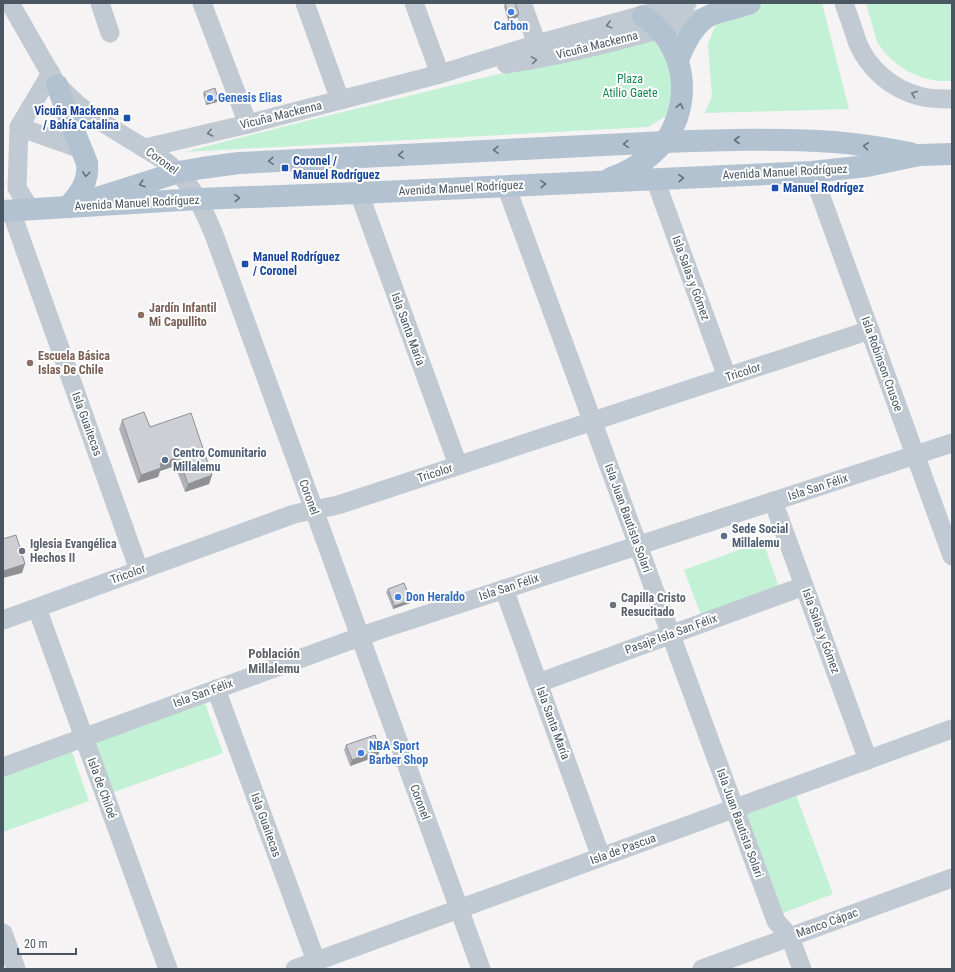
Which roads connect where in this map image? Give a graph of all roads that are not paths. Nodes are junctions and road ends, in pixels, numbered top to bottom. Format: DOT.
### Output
graph roads {
  1 [pos="10,3"];
  2 [pos="100,3"];
  3 [pos="202,3"];
  4 [pos="306,3"];
  5 [pos="414,3"];
  6 [pos="522,3"];
  7 [pos="688,3"];
  8 [pos="750,3"];
  9 [pos="844,3"];
  10 [pos="634,12"];
  11 [pos="709,16"];
  12 [pos="660,29"];
  13 [pos="110,32"];
  14 [pos="537,44"];
  15 [pos="678,60"];
  16 [pos="440,74"];
  17 [pos="54,79"];
  18 [pos="952,99"];
  19 [pos="340,100"];
  20 [pos="248,124"];
  21 [pos="19,127"];
  22 [pos="3,137"];
  23 [pos="664,142"];
  24 [pos="145,148"];
  25 [pos="81,149"];
  26 [pos="952,154"];
  27 [pos="919,155"];
  28 [pos="179,172"];
  29 [pos="812,172"];
  30 [pos="655,179"];
  31 [pos="600,182"];
  32 [pos="506,186"];
  33 [pos="359,193"];
  34 [pos="198,199"];
  35 [pos="68,207"];
  36 [pos="15,210"];
  37 [pos="870,330"];
  38 [pos="727,377"];
  39 [pos="592,421"];
  40 [pos="952,443"];
  41 [pos="915,455"];
  42 [pos="458,465"];
  43 [pos="773,502"];
  44 [pos="313,510"];
  45 [pos="638,546"];
  46 [pos="952,556"];
  47 [pos="139,570"];
  48 [pos="804,586"];
  49 [pos="504,589"];
  50 [pos="37,608"];
  51 [pos="3,620"];
  52 [pos="671,634"];
  53 [pos="360,636"];
  54 [pos="538,683"];
  55 [pos="216,689"];
  56 [pos="952,729"];
  57 [pos="84,737"];
  58 [pos="868,760"];
  59 [pos="3,767"];
  60 [pos="735,808"];
  61 [pos="601,857"];
  62 [pos="952,878"];
  63 [pos="459,909"];
  64 [pos="3,933"];
  65 [pos="790,937"];
  66 [pos="316,961"];
  67 [pos="16,969"];
  68 [pos="168,969"];
  69 [pos="295,969"];
  70 [pos="481,969"];
  71 [pos="702,969"];
  72 [pos="802,969"];
  1 -- 17 [label="street, Coronel"];
  2 -- 13 [label="street"];
  3 -- 20 [label="street"];
  4 -- 19 [label="street"];
  5 -- 16 [label="street"];
  6 -- 14 [label="street"];
  7 -- 10 [label="street, Vicuña Mackenna"];
  8 -- 11 [label="main road, Vicuña Mackenna"];
  18 -- 9 [label="street, one-way"];
  10 -- 12 [label="main road"];
  10 -- 14 [label="street, Vicuña Mackenna, one-way"];
  11 -- 12 [label="street, Vicuña Mackenna"];
  11 -- 15 [label="main road"];
  12 -- 15 [label="main road"];
  16 -- 12 [label="street, Vicuña Mackenna, one-way"];
  14 -- 16 [label="street, Vicuña Mackenna"];
  23 -- 15 [label="main road, one-way"];
  16 -- 19 [label="street, Vicuña Mackenna"];
  17 -- 21 [label="street"];
  17 -- 24 [label="street, Coronel"];
  17 -- 25 [label="main road"];
  19 -- 20 [label="street, Vicuña Mackenna"];
  20 -- 24 [label="street, Vicuña Mackenna, one-way"];
  21 -- 22 [label="street"];
  21 -- 25 [label="street"];
  21 -- 36 [label="street, Isla Guaitecas"];
  27 -- 23 [label="main road, Avenida Manuel Rodríguez, one-way"];
  23 -- 28 [label="main road, Avenida Manuel Rodríguez, one-way"];
  23 -- 31 [label="main road"];
  24 -- 28 [label="street, Coronel"];
  25 -- 35 [label="main road, one-way"];
  26 -- 27 [label="main road, Avenida Manuel Rodríguez"];
  27 -- 29 [label="main road, Avenida Manuel Rodríguez"];
  28 -- 34 [label="street, Coronel"];
  28 -- 35 [label="main road, Avenida Manuel Rodríguez, one-way"];
  30 -- 29 [label="main road, Avenida Manuel Rodríguez, one-way"];
  29 -- 37 [label="street, Isla Robinson Crusoe"];
  30 -- 31 [label="main road, Avenida Manuel Rodríguez"];
  30 -- 38 [label="street, Isla Salas y Gómez"];
  32 -- 31 [label="main road, Avenida Manuel Rodríguez, one-way"];
  32 -- 33 [label="main road, Avenida Manuel Rodríguez"];
  32 -- 39 [label="street, Isla Juan Bautista Solari"];
  34 -- 33 [label="main road, Avenida Manuel Rodríguez, one-way"];
  33 -- 42 [label="street, Isla Santa María"];
  34 -- 35 [label="main road, Avenida Manuel Rodríguez"];
  34 -- 44 [label="street, Coronel"];
  35 -- 36 [label="main road"];
  36 -- 47 [label="street, Isla Guaitecas"];
  37 -- 38 [label="street, Tricolor"];
  37 -- 41 [label="street, Isla Robinson Crusoe"];
  38 -- 39 [label="street, Tricolor"];
  39 -- 42 [label="street, Tricolor"];
  39 -- 45 [label="street, Isla Juan Bautista Solari"];
  40 -- 41 [label="street, Isla San Félix"];
  41 -- 43 [label="street, Isla San Félix"];
  41 -- 46 [label="street, Isla Robinson Crusoe"];
  42 -- 44 [label="street, Tricolor"];
  43 -- 45 [label="street, Isla San Félix"];
  43 -- 48 [label="street, Isla Salas y Gómez"];
  44 -- 47 [label="street, Tricolor"];
  44 -- 53 [label="street, Coronel"];
  45 -- 49 [label="street, Isla San Félix"];
  45 -- 52 [label="street, Isla Juan Bautista Solari"];
  47 -- 50 [label="street, Tricolor"];
  48 -- 52 [label="street, Pasaje Isla San Félix"];
  48 -- 58 [label="street, Isla Salas y Gómez"];
  49 -- 53 [label="street, Isla San Félix"];
  49 -- 54 [label="street, Isla Santa María"];
  50 -- 51 [label="street, Tricolor"];
  50 -- 57 [label="street, Isla de Chiloé"];
  52 -- 54 [label="street, Pasaje Isla San Félix"];
  52 -- 60 [label="street, Isla Juan Bautista Solari"];
  53 -- 55 [label="street, Isla San Félix"];
  53 -- 63 [label="street, Coronel"];
  54 -- 61 [label="street, Isla Santa María"];
  55 -- 57 [label="street, Isla San Félix"];
  55 -- 66 [label="street, Isla Guaitecas"];
  56 -- 58 [label="street, Isla de Pascua"];
  57 -- 59 [label="street, Isla San Félix"];
  57 -- 68 [label="street, Isla de Chiloé"];
  58 -- 60 [label="street, Isla de Pascua"];
  60 -- 61 [label="street, Isla de Pascua"];
  60 -- 65 [label="street, Isla Juan Bautista Solari"];
  61 -- 63 [label="street, Isla de Pascua"];
  62 -- 65 [label="street, Manco Cápac"];
  63 -- 66 [label="street, Isla de Pascua"];
  63 -- 70 [label="street, Coronel"];
  64 -- 67 [label="street"];
  65 -- 71 [label="street, Manco Cápac"];
  65 -- 72 [label="street, Isla Juan Bautista Solari"];
  66 -- 69 [label="street, Isla de Pascua"];
}
